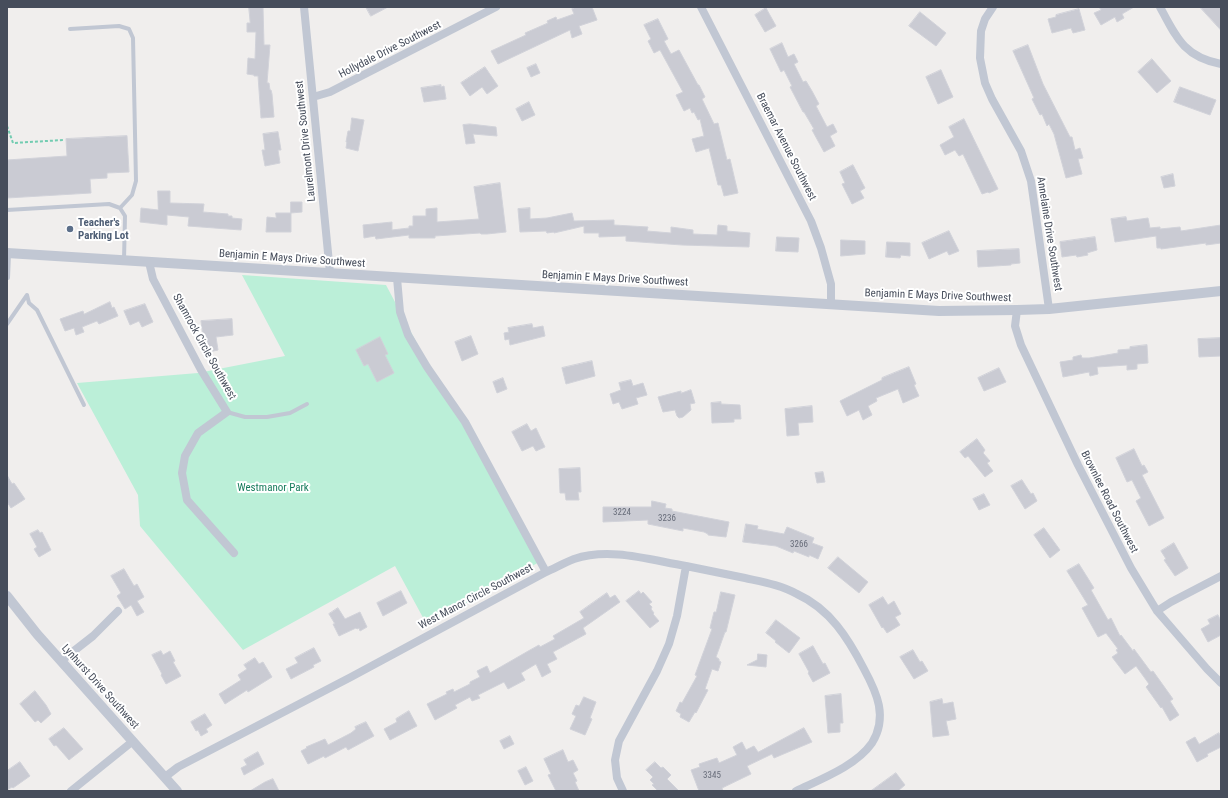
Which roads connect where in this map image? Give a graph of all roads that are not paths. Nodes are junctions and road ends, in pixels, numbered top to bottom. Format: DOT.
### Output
graph roads {
  1 [pos="304,7"];
  2 [pos="496,7"];
  3 [pos="701,7"];
  4 [pos="993,7"];
  5 [pos="1160,7"];
  6 [pos="70,29"];
  7 [pos="1221,64"];
  8 [pos="313,97"];
  9 [pos="120,208"];
  10 [pos="7,210"];
  11 [pos="113,233"];
  12 [pos="125,236"];
  13 [pos="8,253"];
  14 [pos="124,261"];
  15 [pos="149,262"];
  16 [pos="330,274"];
  17 [pos="8,278"];
  18 [pos="397,278"];
  19 [pos="1221,291"];
  20 [pos="831,304"];
  21 [pos="1049,309"];
  22 [pos="1017,310"];
  23 [pos="7,324"];
  24 [pos="307,404"];
  25 [pos="84,405"];
  26 [pos="227,412"];
  27 [pos="234,553"];
  28 [pos="686,566"];
  29 [pos="546,572"];
  30 [pos="1221,576"];
  31 [pos="7,596"];
  32 [pos="118,611"];
  33 [pos="1157,612"];
  34 [pos="61,661"];
  35 [pos="1221,683"];
  36 [pos="132,741"];
  37 [pos="165,777"];
  38 [pos="72,791"];
  39 [pos="177,791"];
  40 [pos="623,791"];
  41 [pos="796,791"];
  1 -- 8 [label="street, Laurelmont Drive Southwest"];
  2 -- 8 [label="street, Hollydale Drive Southwest"];
  3 -- 20 [label="street, Braemar Avenue Southwest"];
  4 -- 21 [label="street, Annelaine Drive Southwest"];
  5 -- 7 [label="street"];
  6 -- 9 [label="lane"];
  8 -- 16 [label="street, Laurelmont Drive Southwest"];
  9 -- 10 [label="lane"];
  9 -- 12 [label="lane"];
  11 -- 12 [label="lane"];
  12 -- 14 [label="lane"];
  13 -- 14 [label="street, Benjamin E Mays Drive Southwest"];
  13 -- 17 [label="lane"];
  14 -- 15 [label="street, Benjamin E Mays Drive Southwest"];
  15 -- 16 [label="street, Benjamin E Mays Drive Southwest"];
  15 -- 26 [label="street, Shamrock Circle Southwest"];
  16 -- 18 [label="street, Benjamin E Mays Drive Southwest"];
  18 -- 20 [label="street, Benjamin E Mays Drive Southwest"];
  18 -- 29 [label="street, West Manor Circle Southwest"];
  19 -- 21 [label="street, Benjamin E Mays Drive Southwest"];
  20 -- 22 [label="street, Benjamin E Mays Drive Southwest"];
  21 -- 22 [label="street, Benjamin E Mays Drive Southwest"];
  22 -- 33 [label="street, Brownlee Road Southwest"];
  23 -- 25 [label="lane"];
  24 -- 26 [label="lane"];
  26 -- 27 [label="street, Shamrock Circle Southwest"];
  28 -- 29 [label="street"];
  28 -- 40 [label="street"];
  28 -- 41 [label="street"];
  29 -- 37 [label="street, West Manor Circle Southwest"];
  30 -- 33 [label="street"];
  31 -- 34 [label="street, Lynhurst Drive Southwest"];
  32 -- 34 [label="street"];
  33 -- 35 [label="street, Brownlee Road Southwest"];
  34 -- 36 [label="street, Lynhurst Drive Southwest"];
  36 -- 37 [label="street, Lynhurst Drive Southwest"];
  36 -- 38 [label="street"];
  37 -- 39 [label="street, Lynhurst Drive Southwest"];
}
